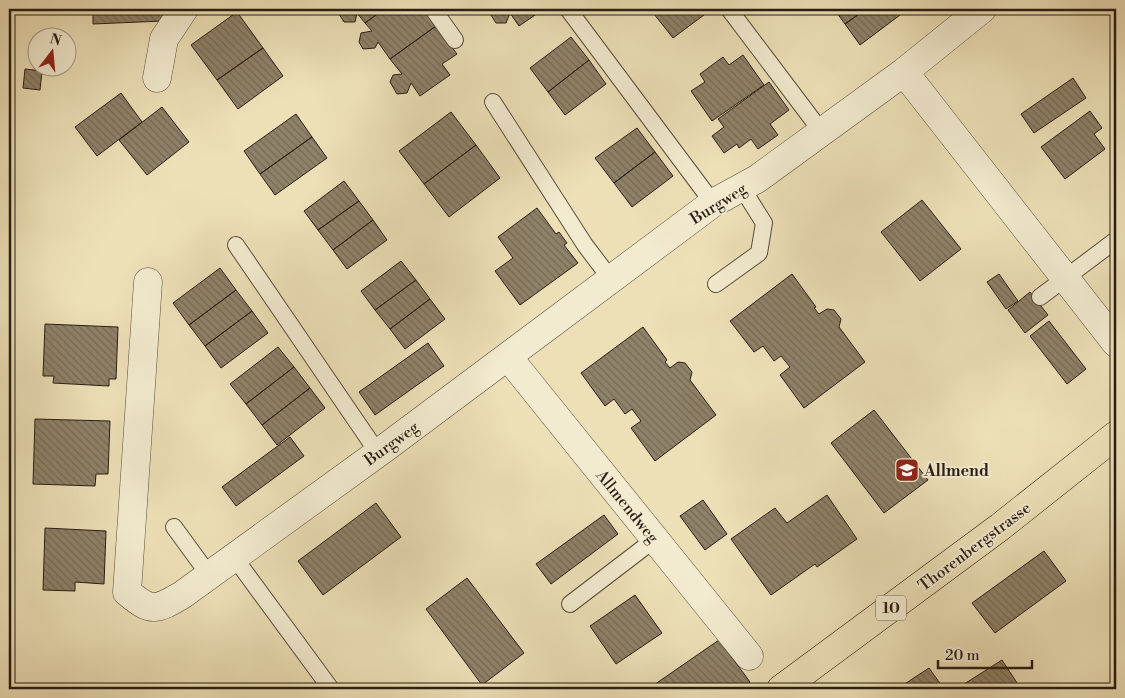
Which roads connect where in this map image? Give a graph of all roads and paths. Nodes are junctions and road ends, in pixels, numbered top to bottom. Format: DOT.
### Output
graph roads {
  1 [pos="184,9"];
  2 [pos="433,9"];
  3 [pos="568,9"];
  4 [pos="729,9"];
  5 [pos="982,9"];
  6 [pos="455,40"];
  7 [pos="904,72"];
  8 [pos="157,78"];
  9 [pos="493,102"];
  10 [pos="821,130"];
  11 [pos="742,188"];
  12 [pos="713,202"];
  13 [pos="1116,240"];
  14 [pos="236,245"];
  15 [pos="610,278"];
  16 [pos="1065,278"];
  17 [pos="148,282"];
  18 [pos="716,284"];
  19 [pos="1040,297"];
  20 [pos="1116,343"];
  21 [pos="508,357"];
  22 [pos="1116,435"];
  23 [pos="378,453"];
  24 [pos="174,527"];
  25 [pos="655,540"];
  26 [pos="234,557"];
  27 [pos="210,575"];
  28 [pos="570,604"];
  29 [pos="749,656"];
  30 [pos="331,689"];
  31 [pos="781,689"];
  1 -- 8 [label="street"];
  2 -- 6 [label="lane"];
  3 -- 12 [label="lane"];
  4 -- 10 [label="lane"];
  5 -- 7 [label="street"];
  7 -- 10 [label="street, Burgweg"];
  7 -- 16 [label="street"];
  9 -- 15 [label="lane"];
  10 -- 11 [label="street, Burgweg"];
  11 -- 12 [label="street, Burgweg"];
  11 -- 18 [label="lane"];
  12 -- 15 [label="street, Burgweg"];
  13 -- 16 [label="lane"];
  14 -- 23 [label="lane"];
  15 -- 21 [label="street, Burgweg"];
  16 -- 19 [label="lane"];
  16 -- 20 [label="street"];
  17 -- 27 [label="street, Burgweg"];
  21 -- 23 [label="street, Burgweg"];
  21 -- 25 [label="street, Allmendweg"];
  22 -- 31 [label="main road, Thorenbergstrasse / 10"];
  23 -- 26 [label="street, Burgweg"];
  24 -- 27 [label="lane"];
  25 -- 28 [label="lane"];
  25 -- 29 [label="street, Allmendweg"];
  26 -- 27 [label="street, Burgweg"];
  26 -- 30 [label="lane"];
}
